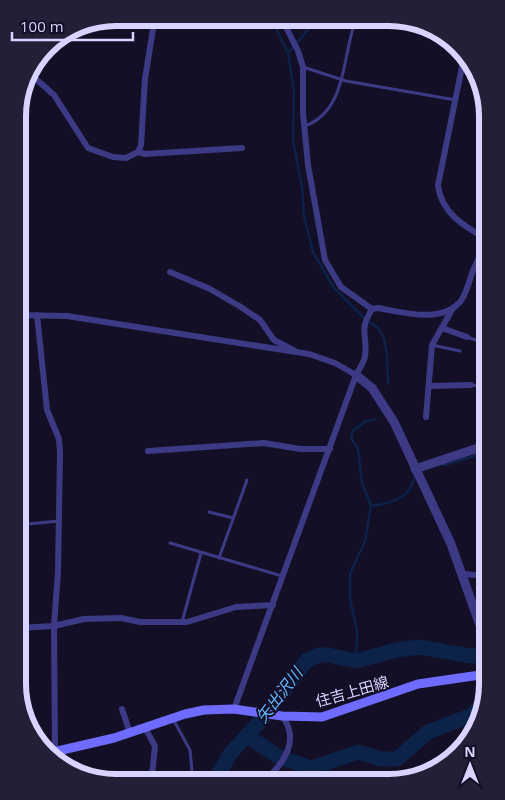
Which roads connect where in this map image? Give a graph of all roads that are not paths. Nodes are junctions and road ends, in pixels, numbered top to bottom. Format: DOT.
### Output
graph roads {
  1 [pos="152,26"];
  2 [pos="286,26"];
  3 [pos="354,26"];
  4 [pos="303,67"];
  5 [pos="462,68"];
  6 [pos="35,78"];
  7 [pos="342,80"];
  8 [pos="456,100"];
  9 [pos="304,126"];
  10 [pos="242,148"];
  11 [pos="138,152"];
  12 [pos="479,234"];
  13 [pos="479,257"];
  14 [pos="170,272"];
  15 [pos="454,306"];
  16 [pos="372,310"];
  17 [pos="26,315"];
  18 [pos="37,315"];
  19 [pos="442,328"];
  20 [pos="467,337"];
  21 [pos="479,341"];
  22 [pos="432,345"];
  23 [pos="295,352"];
  24 [pos="460,352"];
  25 [pos="356,375"];
  26 [pos="471,385"];
  27 [pos="430,386"];
  28 [pos="479,386"];
  29 [pos="426,417"];
  30 [pos="479,448"];
  31 [pos="330,449"];
  32 [pos="148,451"];
  33 [pos="415,469"];
  34 [pos="247,480"];
  35 [pos="209,512"];
  36 [pos="233,518"];
  37 [pos="59,521"];
  38 [pos="26,523"];
  39 [pos="170,543"];
  40 [pos="201,552"];
  41 [pos="219,558"];
  42 [pos="463,574"];
  43 [pos="479,575"];
  44 [pos="283,576"];
  45 [pos="273,605"];
  46 [pos="479,621"];
  47 [pos="182,622"];
  48 [pos="54,626"];
  49 [pos="26,628"];
  50 [pos="479,675"];
  51 [pos="122,709"];
  52 [pos="234,709"];
  53 [pos="278,716"];
  54 [pos="173,718"];
  55 [pos="145,728"];
  56 [pos="130,733"];
  57 [pos="52,746"];
  58 [pos="57,751"];
  59 [pos="153,774"];
  60 [pos="192,774"];
  61 [pos="269,774"];
  1 -- 11 [label="street"];
  2 -- 4 [label="street"];
  3 -- 7 [label="lane"];
  4 -- 7 [label="lane"];
  4 -- 9 [label="street"];
  5 -- 8 [label="street"];
  6 -- 11 [label="street"];
  7 -- 8 [label="lane"];
  7 -- 9 [label="lane"];
  8 -- 12 [label="street"];
  9 -- 16 [label="street"];
  10 -- 11 [label="street"];
  13 -- 15 [label="street"];
  14 -- 23 [label="street"];
  15 -- 16 [label="street"];
  15 -- 19 [label="street"];
  16 -- 25 [label="street"];
  17 -- 18 [label="street"];
  18 -- 23 [label="street"];
  18 -- 37 [label="street"];
  19 -- 20 [label="street"];
  19 -- 22 [label="street"];
  20 -- 21 [label="lane"];
  22 -- 24 [label="lane"];
  22 -- 27 [label="street"];
  23 -- 25 [label="street"];
  25 -- 31 [label="street"];
  25 -- 33 [label="street"];
  26 -- 27 [label="street"];
  26 -- 28 [label="lane"];
  27 -- 29 [label="street"];
  30 -- 33 [label="street"];
  31 -- 32 [label="street"];
  31 -- 44 [label="street"];
  33 -- 42 [label="street"];
  34 -- 36 [label="lane"];
  35 -- 36 [label="lane"];
  36 -- 41 [label="lane"];
  37 -- 38 [label="lane"];
  37 -- 48 [label="street"];
  39 -- 40 [label="lane"];
  40 -- 41 [label="lane"];
  40 -- 47 [label="lane"];
  41 -- 44 [label="lane"];
  42 -- 43 [label="street"];
  42 -- 46 [label="street"];
  44 -- 45 [label="street"];
  45 -- 47 [label="street"];
  45 -- 52 [label="street"];
  47 -- 48 [label="street"];
  48 -- 49 [label="street"];
  48 -- 57 [label="street"];
  50 -- 53 [label="main road, 住吉上田線"];
  51 -- 56 [label="street"];
  52 -- 53 [label="main road, 住吉上田線"];
  52 -- 54 [label="main road, 住吉上田線"];
  53 -- 61 [label="street"];
  54 -- 55 [label="main road, 住吉上田線"];
  54 -- 60 [label="lane"];
  55 -- 56 [label="main road, 住吉上田線"];
  55 -- 59 [label="street"];
  56 -- 58 [label="main road, 住吉上田線"];
}
